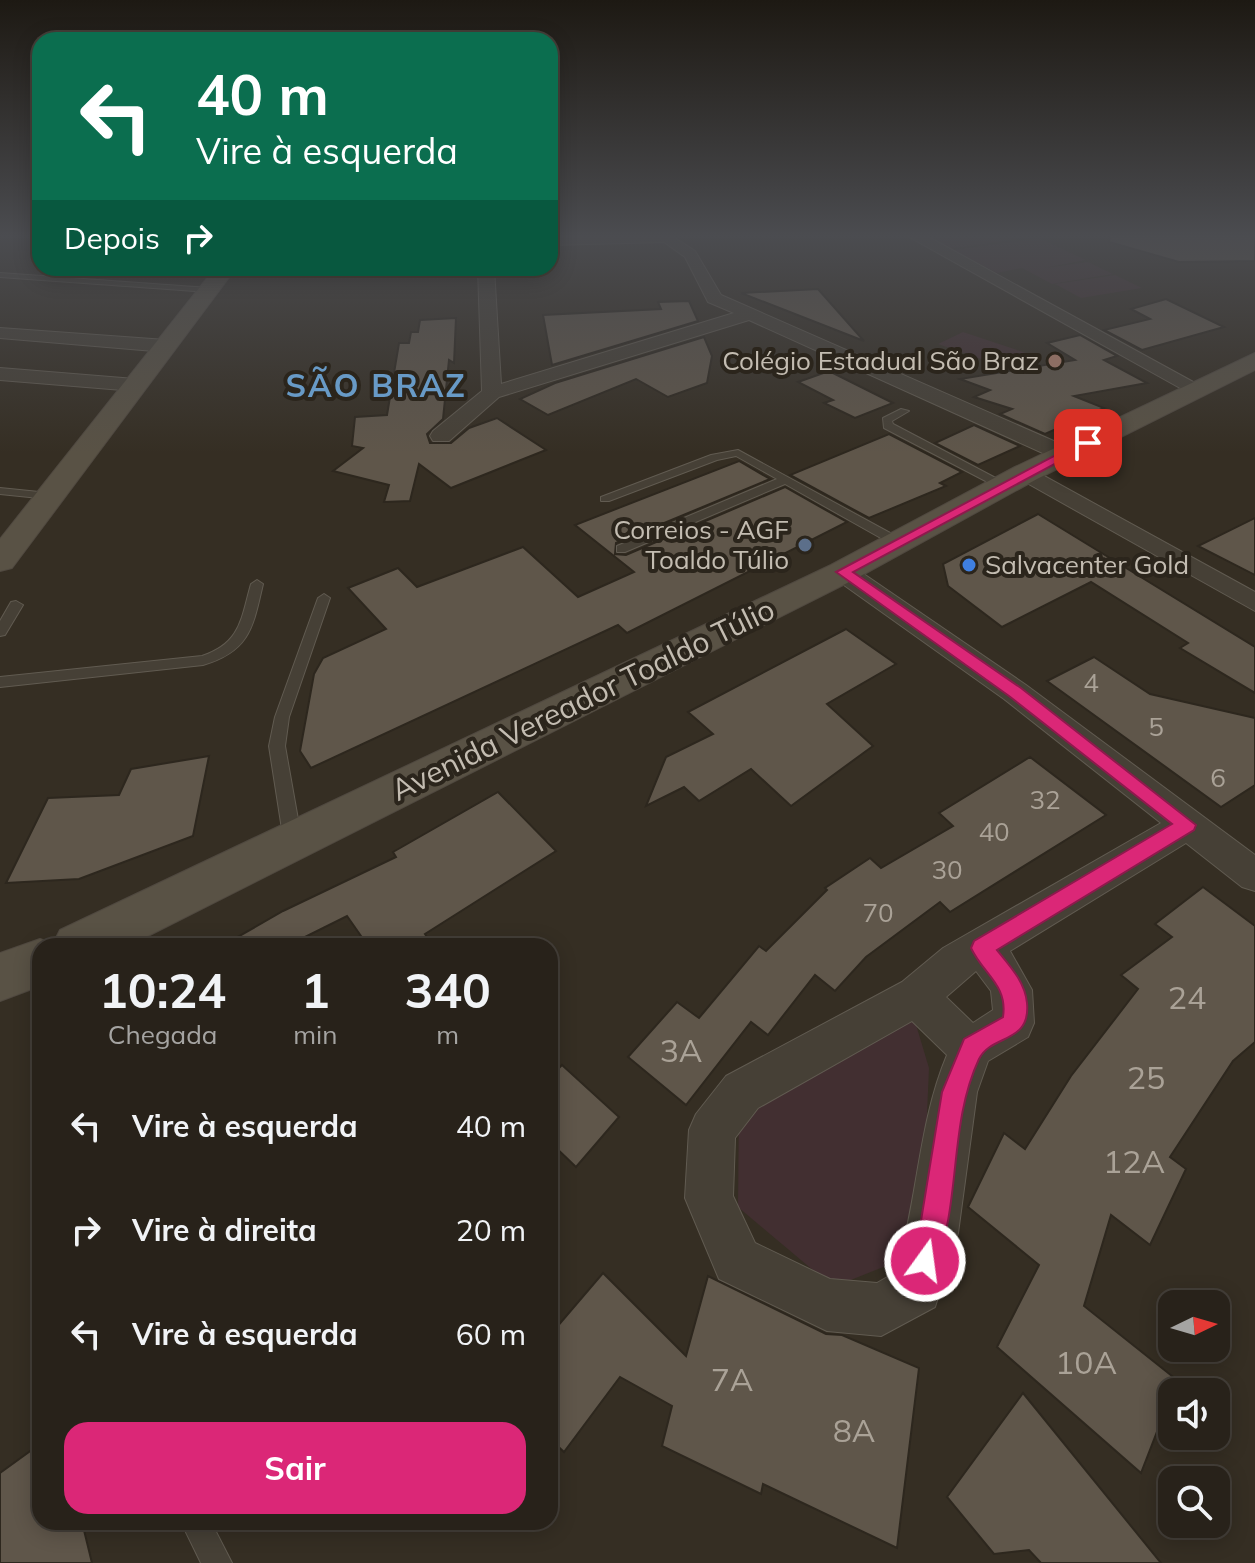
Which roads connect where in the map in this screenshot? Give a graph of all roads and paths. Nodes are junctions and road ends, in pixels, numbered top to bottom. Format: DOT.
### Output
graph roads {
  1 [pos="196,307"];
  2 [pos="488,307"];
  3 [pos="734,307"];
  4 [pos="1045,307"];
  5 [pos="750,314"];
  6 [pos="0,333"];
  7 [pos="166,346"];
  8 [pos="1255,360"];
  9 [pos="0,374"];
  10 [pos="135,385"];
  11 [pos="1196,389"];
  12 [pos="492,393"];
  13 [pos="904,411"];
  14 [pos="441,436"];
  15 [pos="1064,454"];
  16 [pos="784,480"];
  17 [pos="1014,480"];
  18 [pos="0,491"];
  19 [pos="49,496"];
  20 [pos="605,499"];
  21 [pos="899,543"];
  22 [pos="621,549"];
  23 [pos="0,561"];
  24 [pos="843,572"];
  25 [pos="257,584"];
  26 [pos="324,598"];
  27 [pos="1255,603"];
  28 [pos="16,605"];
  29 [pos="0,632"];
  30 [pos="0,682"];
  31 [pos="1187,825"];
  32 [pos="293,842"];
  33 [pos="1255,876"];
  34 [pos="95,938"];
  35 [pos="982,948"];
  36 [pos="32,965"];
  37 [pos="0,977"];
  38 [pos="917,996"];
  39 [pos="972,1047"];
  40 [pos="199,1530"];
  41 [pos="217,1563"];
  1 -- 7 [label="main road"];
  2 -- 12 [label="street"];
  3 -- 5 [label="street"];
  4 -- 11 [label="street"];
  5 -- 12 [label="street"];
  5 -- 15 [label="street"];
  6 -- 7 [label="street"];
  7 -- 10 [label="main road"];
  8 -- 11 [label="main road, Avenida Vereador Toaldo Túlio"];
  9 -- 10 [label="street"];
  10 -- 19 [label="main road"];
  11 -- 15 [label="main road, Avenida Vereador Toaldo Túlio"];
  12 -- 14 [label="street"];
  13 -- 17 [label="lane"];
  15 -- 17 [label="main road, Avenida Vereador Toaldo Túlio"];
  16 -- 20 [label="lane"];
  16 -- 21 [label="lane"];
  16 -- 22 [label="lane"];
  17 -- 21 [label="main road, Avenida Vereador Toaldo Túlio"];
  17 -- 27 [label="street"];
  18 -- 19 [label="lane"];
  19 -- 23 [label="main road"];
  21 -- 24 [label="main road, Avenida Vereador Toaldo Túlio"];
  24 -- 31 [label="street"];
  24 -- 32 [label="main road, Avenida Vereador Toaldo Túlio"];
  25 -- 30 [label="lane"];
  26 -- 32 [label="lane"];
  28 -- 29 [label="lane"];
  31 -- 33 [label="street"];
  31 -- 35 [label="street"];
  32 -- 34 [label="main road, Avenida Vereador Toaldo Túlio"];
  35 -- 38 [label="street"];
  35 -- 39 [label="street"];
  36 -- 37 [label="main road"];
  38 -- 39 [label="street"];
  38 -- 39 [label="street"];
  40 -- 41 [label="lane"];
}
